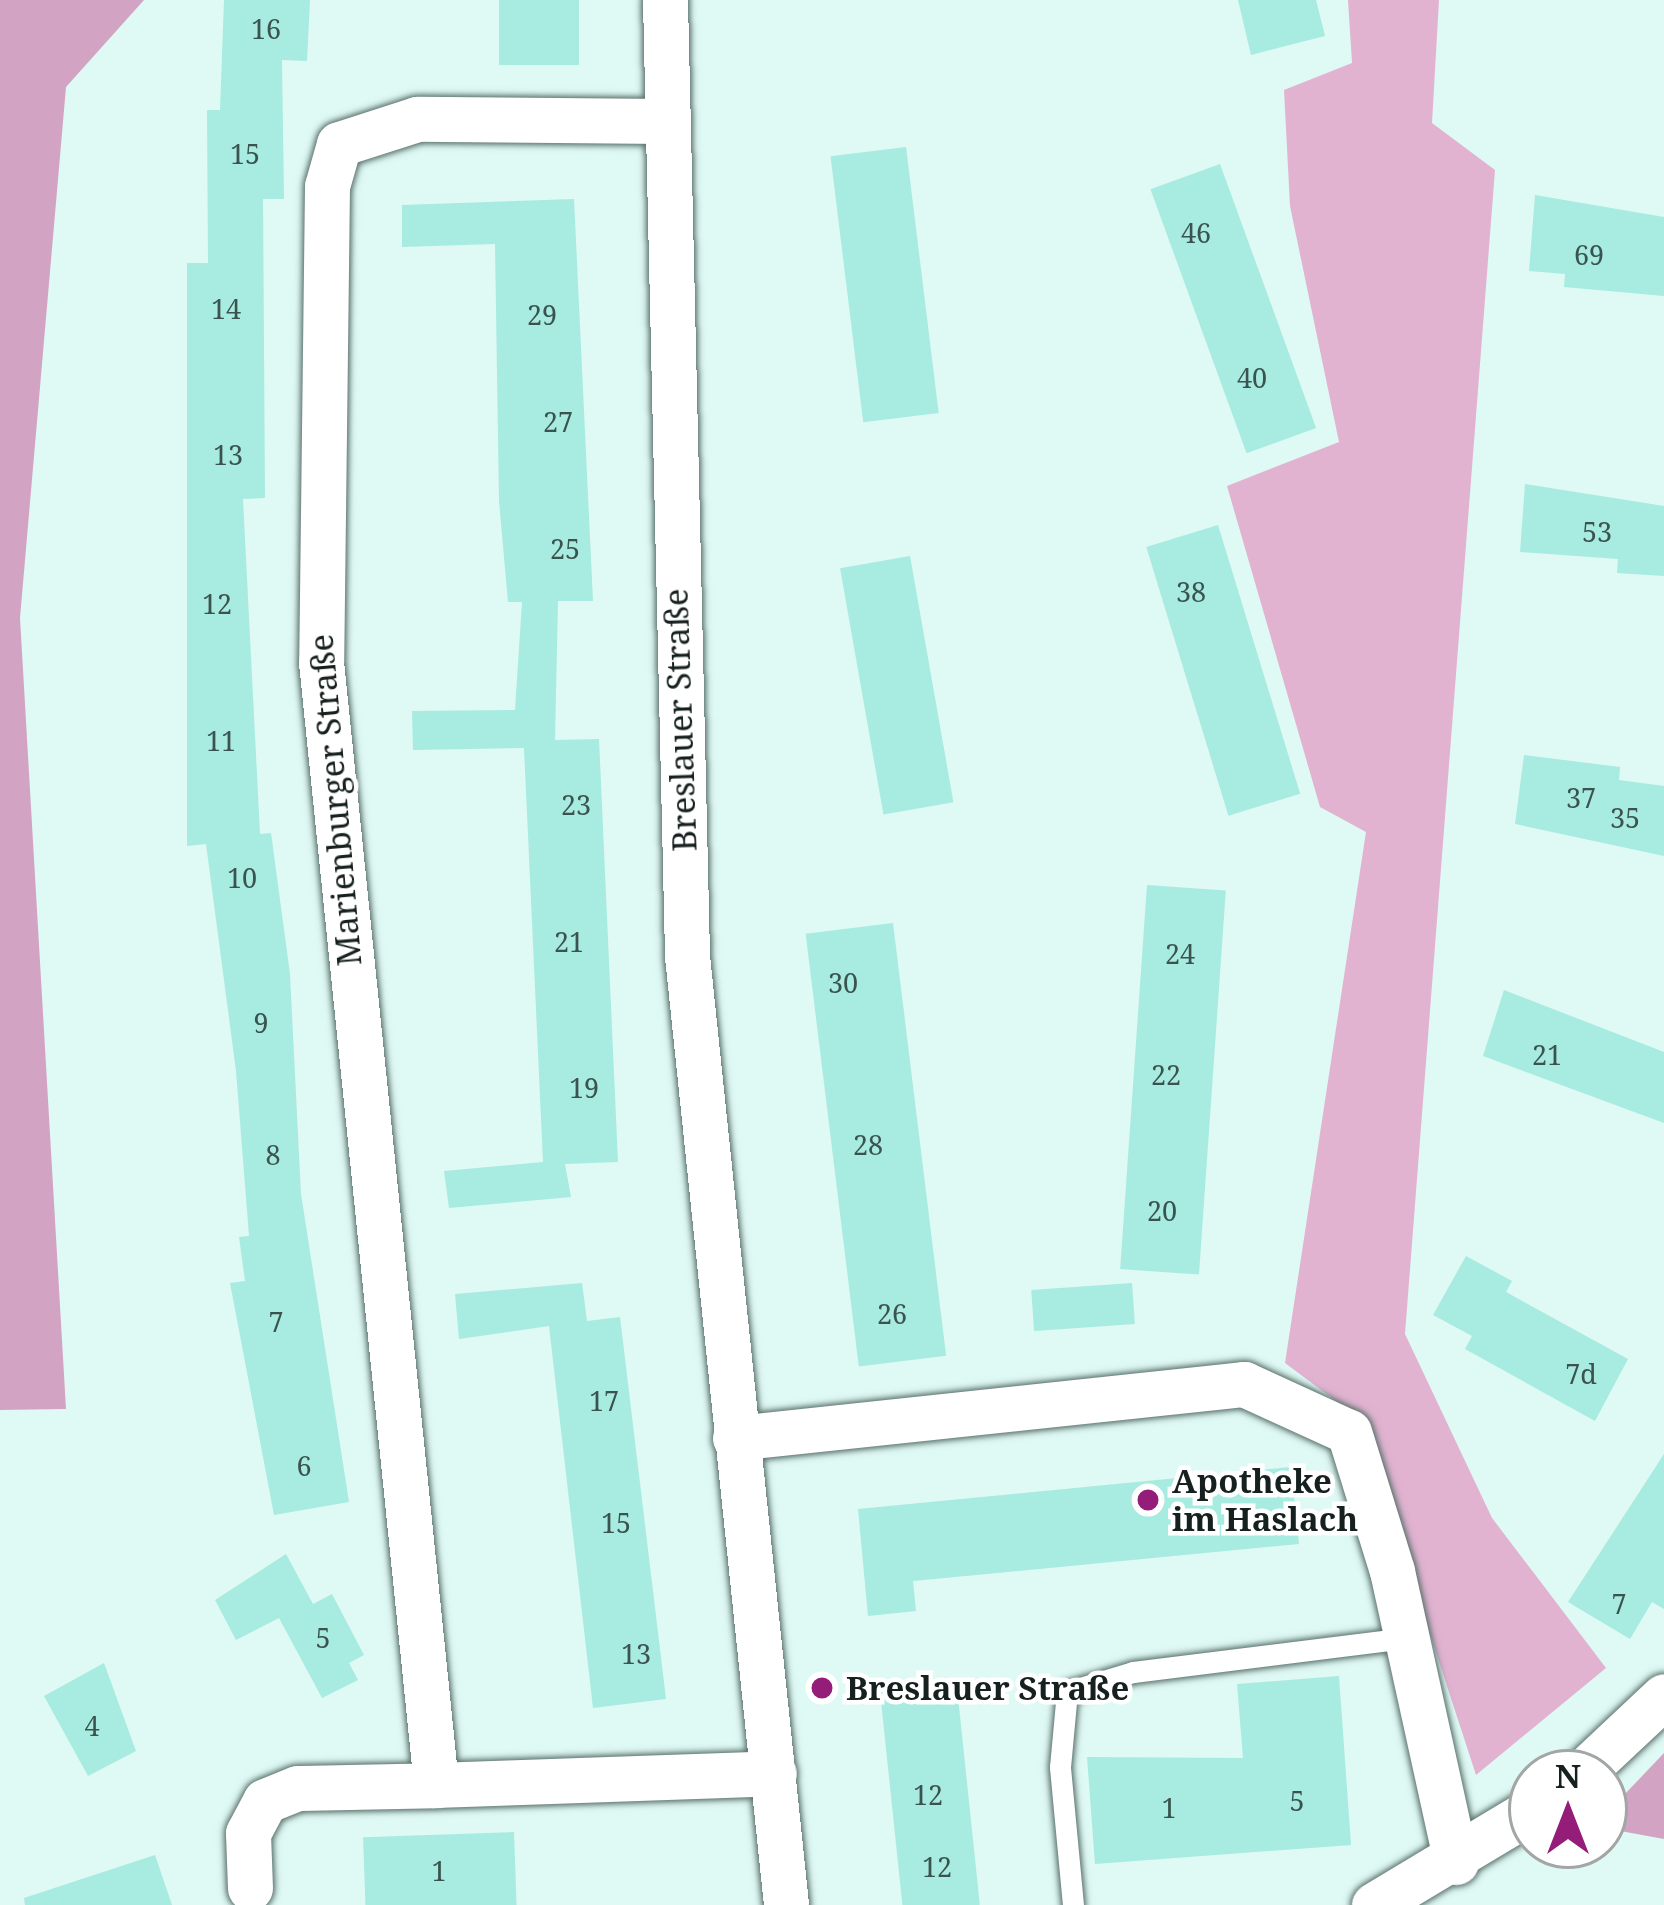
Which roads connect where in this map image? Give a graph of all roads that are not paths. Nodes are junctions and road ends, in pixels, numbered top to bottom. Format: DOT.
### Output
graph roads {
  1 [pos="665,0"];
  2 [pos="666,121"];
  3 [pos="735,1438"];
  4 [pos="1407,1638"];
  5 [pos="1664,1696"];
  6 [pos="1608,1749"];
  7 [pos="774,1773"];
  8 [pos="436,1785"];
  9 [pos="1508,1826"];
  10 [pos="1456,1862"];
  11 [pos="250,1888"];
  12 [pos="787,1905"];
  13 [pos="1073,1905"];
  14 [pos="1374,1905"];
  1 -- 2 [label="street, Breslauer Straße"];
  2 -- 3 [label="street, Breslauer Straße"];
  2 -- 8 [label="street, Marienburger Straße"];
  3 -- 4 [label="street"];
  3 -- 7 [label="street, Breslauer Straße"];
  4 -- 10 [label="street"];
  4 -- 13 [label="lane"];
  5 -- 6 [label="street"];
  7 -- 8 [label="street"];
  7 -- 12 [label="street, Breslauer Straße"];
  8 -- 11 [label="street"];
  9 -- 10 [label="street"];
  10 -- 14 [label="street"];
}
